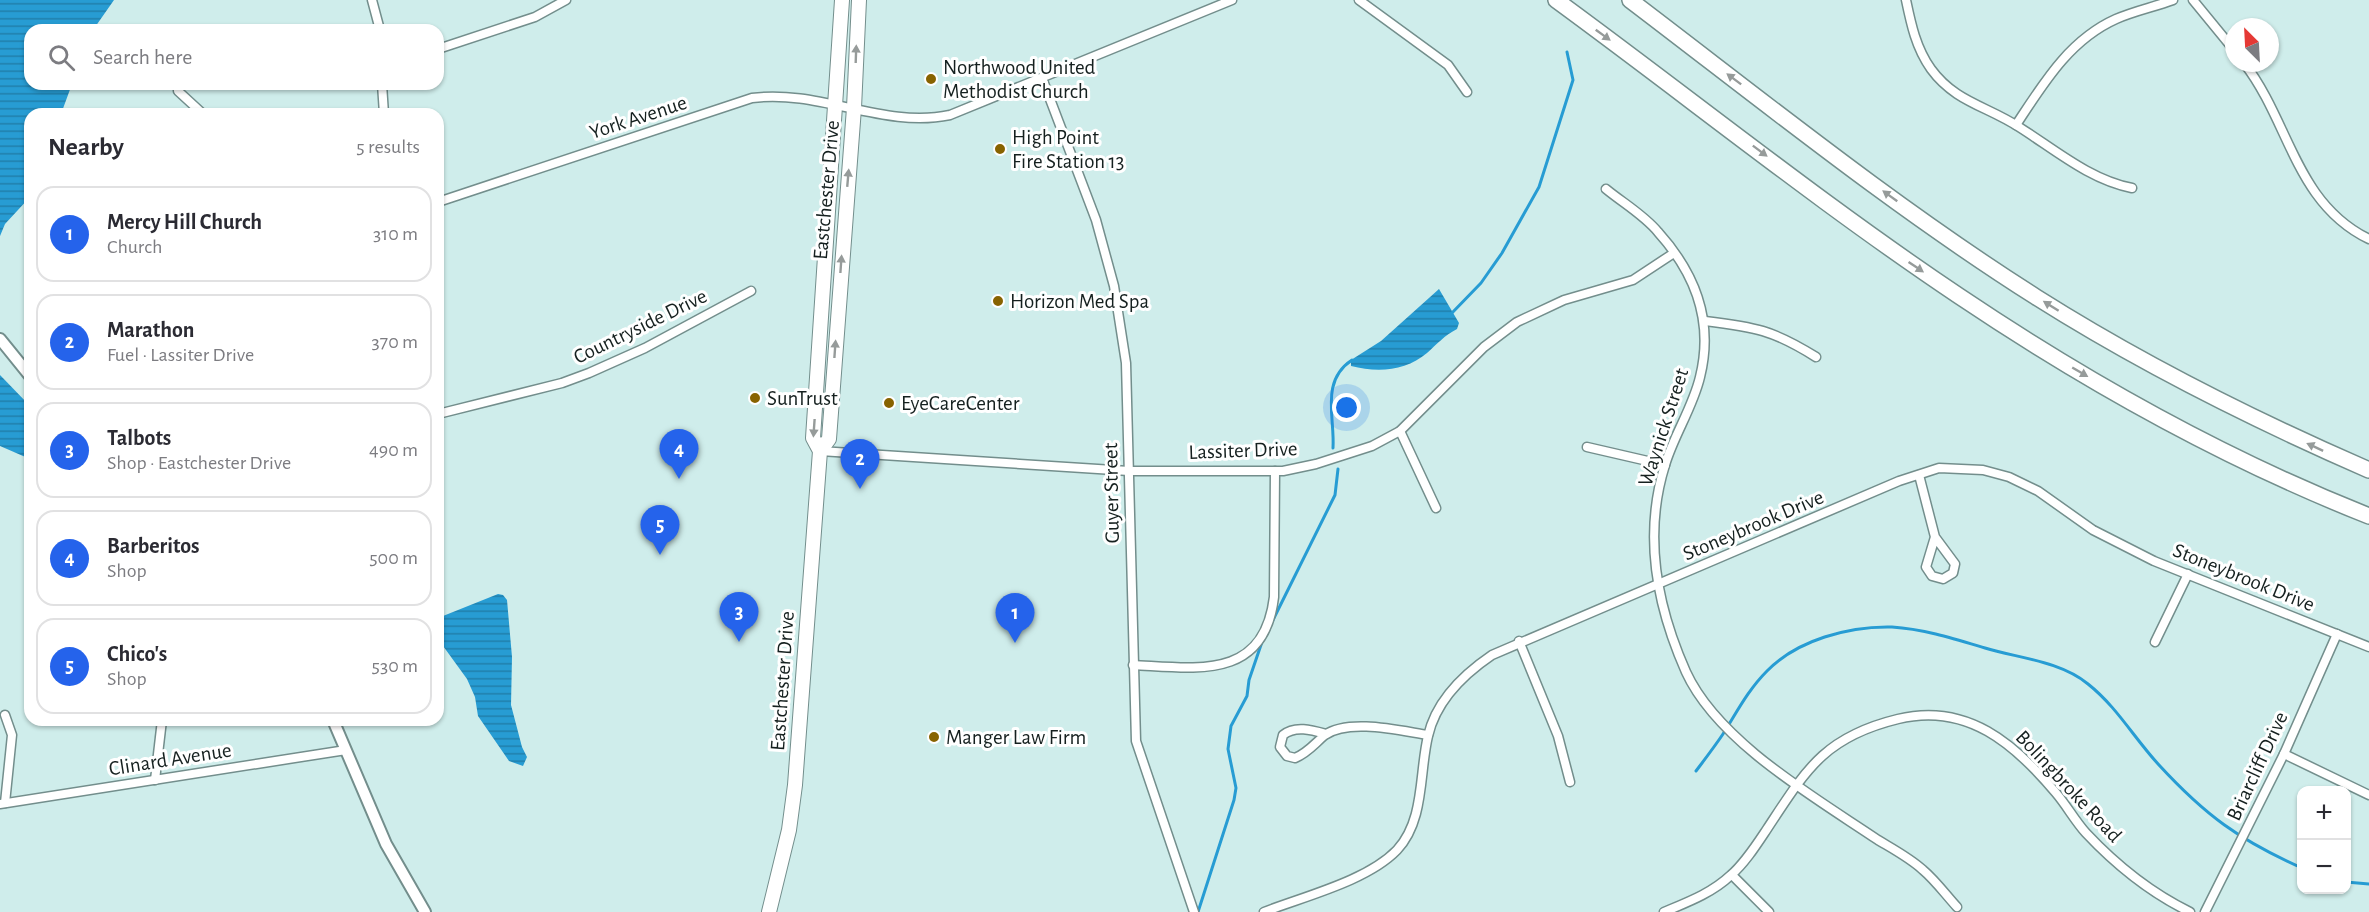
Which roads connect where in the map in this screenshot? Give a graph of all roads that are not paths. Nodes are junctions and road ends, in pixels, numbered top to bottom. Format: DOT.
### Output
graph roads {
  1 [pos="372,0"];
  2 [pos="566,0"];
  3 [pos="842,0"];
  4 [pos="859,0"];
  5 [pos="1232,0"];
  6 [pos="1359,0"];
  7 [pos="1556,0"];
  8 [pos="1629,0"];
  9 [pos="1906,0"];
  10 [pos="2173,0"];
  11 [pos="2193,0"];
  12 [pos="378,24"];
  13 [pos="2225,39"];
  14 [pos="444,47"];
  15 [pos="2249,72"];
  16 [pos="1042,78"];
  17 [pos="178,90"];
  18 [pos="382,90"];
  19 [pos="1467,92"];
  20 [pos="836,104"];
  21 [pos="196,108"];
  22 [pos="384,108"];
  23 [pos="854,108"];
  24 [pos="2016,125"];
  25 [pos="2132,188"];
  26 [pos="1606,189"];
  27 [pos="444,200"];
  28 [pos="2369,239"];
  29 [pos="1674,253"];
  30 [pos="750,291"];
  31 [pos="1705,321"];
  32 [pos="0,339"];
  33 [pos="1816,357"];
  34 [pos="24,369"];
  35 [pos="444,412"];
  36 [pos="1400,431"];
  37 [pos="1587,447"];
  38 [pos="820,451"];
  39 [pos="1665,465"];
  40 [pos="2369,470"];
  41 [pos="1129,471"];
  42 [pos="1275,471"];
  43 [pos="1919,475"];
  44 [pos="1436,508"];
  45 [pos="2369,516"];
  46 [pos="1935,537"];
  47 [pos="2188,574"];
  48 [pos="1658,584"];
  49 [pos="2337,634"];
  50 [pos="1519,641"];
  51 [pos="2155,642"];
  52 [pos="2369,646"];
  53 [pos="1133,665"];
  54 [pos="6,715"];
  55 [pos="161,726"];
  56 [pos="336,726"];
  57 [pos="1326,734"];
  58 [pos="1428,735"];
  59 [pos="346,750"];
  60 [pos="2284,754"];
  61 [pos="155,780"];
  62 [pos="1570,782"];
  63 [pos="1796,785"];
  64 [pos="2369,795"];
  65 [pos="3,803"];
  66 [pos="1732,875"];
  67 [pos="1957,907"];
  68 [pos="425,912"];
  69 [pos="769,912"];
  70 [pos="1194,912"];
  71 [pos="1264,912"];
  72 [pos="1664,912"];
  73 [pos="1769,912"];
  74 [pos="2190,912"];
  75 [pos="2205,912"];
  1 -- 12 [label="street"];
  2 -- 14 [label="street"];
  3 -- 20 [label="main road, Eastchester Drive"];
  23 -- 4 [label="main road, Eastchester Drive, one-way"];
  5 -- 16 [label="street, York Avenue"];
  6 -- 19 [label="street"];
  7 -- 45 [label="highway, one-way"];
  40 -- 8 [label="highway, one-way"];
  9 -- 24 [label="street"];
  10 -- 24 [label="street"];
  11 -- 13 [label="street"];
  15 -- 28 [label="street"];
  16 -- 23 [label="street, York Avenue"];
  16 -- 41 [label="street, Guyer Street"];
  17 -- 21 [label="street"];
  18 -- 22 [label="street"];
  20 -- 23 [label="street, York Avenue"];
  20 -- 27 [label="street, York Avenue"];
  20 -- 38 [label="main road, Eastchester Drive, one-way"];
  38 -- 23 [label="main road, Eastchester Drive, one-way"];
  24 -- 25 [label="street"];
  26 -- 29 [label="street, Waynick Street"];
  29 -- 31 [label="street, Waynick Street"];
  29 -- 36 [label="street, Lassiter Drive"];
  30 -- 35 [label="street, Countryside Drive"];
  31 -- 33 [label="street"];
  31 -- 39 [label="street, Waynick Street"];
  32 -- 34 [label="street"];
  36 -- 42 [label="street, Lassiter Drive"];
  36 -- 44 [label="street"];
  37 -- 39 [label="street"];
  38 -- 41 [label="street, Lassiter Drive"];
  38 -- 69 [label="main road, Eastchester Drive"];
  39 -- 48 [label="street, Waynick Street"];
  41 -- 42 [label="street, Lassiter Drive"];
  41 -- 53 [label="street, Guyer Street"];
  42 -- 53 [label="street"];
  43 -- 46 [label="street"];
  43 -- 47 [label="street, Stoneybrook Drive"];
  43 -- 48 [label="street, Stoneybrook Drive"];
  46 -- 46 [label="street"];
  47 -- 49 [label="street, Stoneybrook Drive"];
  47 -- 51 [label="street"];
  48 -- 50 [label="street, Stoneybrook Drive"];
  48 -- 63 [label="street, Waynick Street"];
  49 -- 52 [label="street, Stoneybrook Drive"];
  49 -- 60 [label="street, Briarcliff Drive"];
  50 -- 58 [label="street, Stoneybrook Drive"];
  50 -- 62 [label="street"];
  53 -- 70 [label="street, Guyer Street"];
  54 -- 65 [label="street"];
  55 -- 61 [label="street"];
  56 -- 59 [label="street"];
  57 -- 57 [label="street"];
  57 -- 58 [label="street"];
  58 -- 71 [label="street, Stoneybrook Drive"];
  59 -- 61 [label="street, Clinard Avenue"];
  59 -- 68 [label="street"];
  60 -- 64 [label="street"];
  60 -- 75 [label="street, Briarcliff Drive"];
  61 -- 65 [label="street, Clinard Avenue"];
  63 -- 66 [label="street, Bolingbroke Road"];
  63 -- 67 [label="street, Waynick Street"];
  63 -- 74 [label="street, Bolingbroke Road"];
  66 -- 72 [label="street, Bolingbroke Road"];
  66 -- 73 [label="street"];
}
